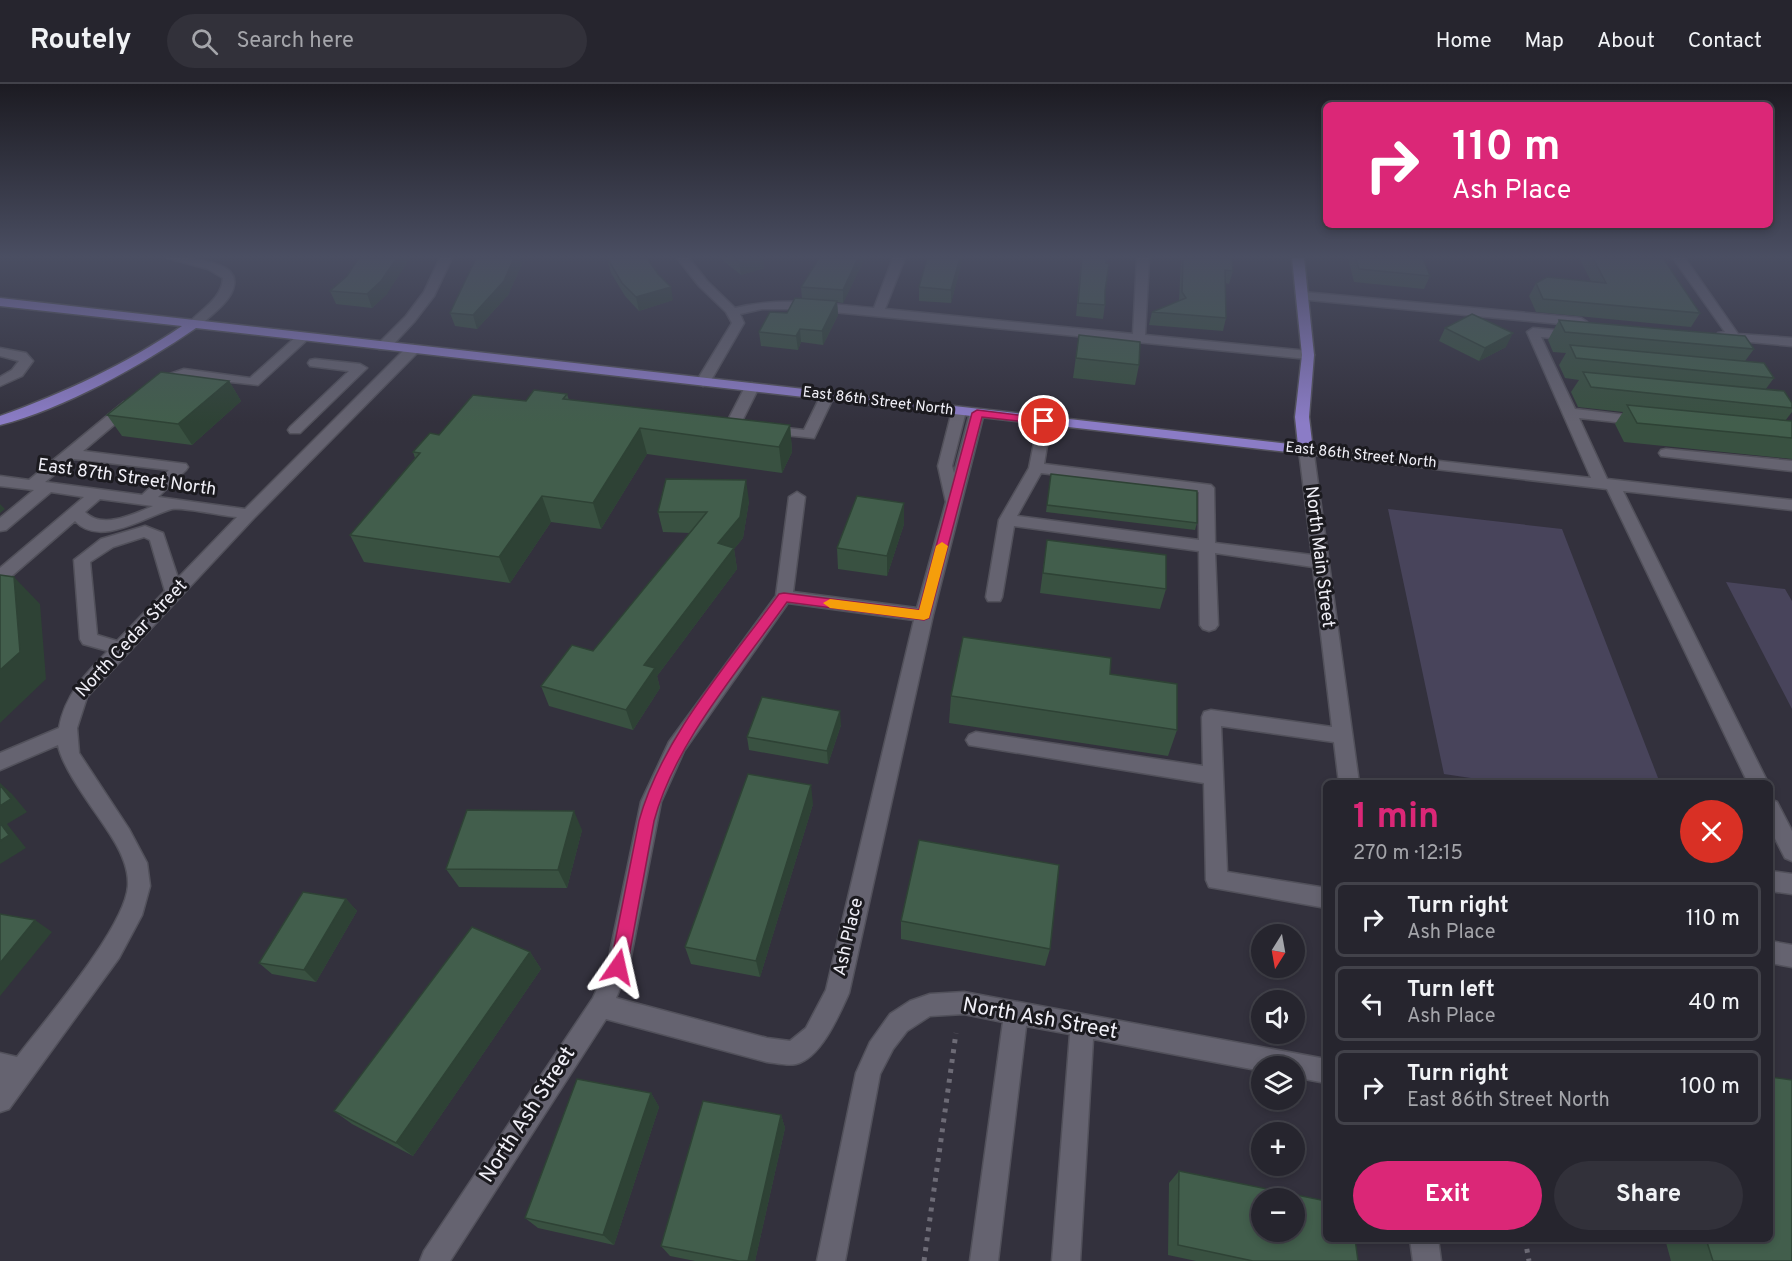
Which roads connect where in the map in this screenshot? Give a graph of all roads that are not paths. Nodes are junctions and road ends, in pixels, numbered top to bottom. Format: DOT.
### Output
graph roads {
  1 [pos="735,312"];
  2 [pos="96,313"];
  3 [pos="207,313"];
  4 [pos="415,313"];
  5 [pos="878,313"];
  6 [pos="1140,313"];
  7 [pos="1304,313"];
  8 [pos="1479,313"];
  9 [pos="1717,313"];
  10 [pos="194,324"];
  11 [pos="1594,324"];
  12 [pos="1710,335"];
  13 [pos="303,337"];
  14 [pos="1590,337"];
  15 [pos="1734,337"];
  16 [pos="1139,338"];
  17 [pos="1792,342"];
  18 [pos="384,346"];
  19 [pos="413,349"];
  20 [pos="1715,349"];
  21 [pos="1738,351"];
  22 [pos="0,352"];
  23 [pos="1308,355"];
  24 [pos="315,363"];
  25 [pos="347,381"];
  26 [pos="0,382"];
  27 [pos="703,382"];
  28 [pos="378,384"];
  29 [pos="752,387"];
  30 [pos="827,396"];
  31 [pos="959,411"];
  32 [pos="977,413"];
  33 [pos="1570,413"];
  34 [pos="0,421"];
  35 [pos="1044,421"];
  36 [pos="1652,422"];
  37 [pos="294,430"];
  38 [pos="1306,450"];
  39 [pos="1666,453"];
  40 [pos="71,454"];
  41 [pos="1792,466"];
  42 [pos="1036,468"];
  43 [pos="0,481"];
  44 [pos="1607,484"];
  45 [pos="40,486"];
  46 [pos="97,494"];
  47 [pos="797,497"];
  48 [pos="146,500"];
  49 [pos="171,504"];
  50 [pos="953,504"];
  51 [pos="1792,505"];
  52 [pos="76,512"];
  53 [pos="249,514"];
  54 [pos="1007,520"];
  55 [pos="0,526"];
  56 [pos="1208,547"];
  57 [pos="1320,562"];
  58 [pos="0,578"];
  59 [pos="174,593"];
  60 [pos="784,597"];
  61 [pos="994,597"];
  62 [pos="924,615"];
  63 [pos="1209,625"];
  64 [pos="120,648"];
  65 [pos="68,732"];
  66 [pos="1343,736"];
  67 [pos="976,740"];
  68 [pos="0,762"];
  69 [pos="1213,776"];
  70 [pos="1349,780"];
  71 [pos="1756,780"];
  72 [pos="1773,814"];
  73 [pos="1792,852"];
  74 [pos="1773,881"];
  75 [pos="1792,884"];
  76 [pos="1323,898"];
  77 [pos="1773,953"];
  78 [pos="1792,956"];
  79 [pos="601,1006"];
  80 [pos="1016,1013"];
  81 [pos="1082,1026"];
  82 [pos="12,1067"];
  83 [pos="1323,1070"];
  84 [pos="0,1100"];
  85 [pos="1424,1242"];
  86 [pos="434,1261"];
  87 [pos="831,1261"];
  88 [pos="984,1261"];
  89 [pos="1066,1261"];
  90 [pos="1427,1261"];
  1 -- 27 [label="street"];
  2 -- 10 [label="main road, East 86th Street North"];
  3 -- 10 [label="street"];
  4 -- 18 [label="street"];
  5 -- 16 [label="street"];
  6 -- 16 [label="street"];
  7 -- 23 [label="main road, North Main Street"];
  8 -- 11 [label="street"];
  9 -- 15 [label="street"];
  10 -- 13 [label="main road, East 86th Street North"];
  10 -- 34 [label="main road"];
  12 -- 15 [label="street"];
  13 -- 18 [label="main road, East 86th Street North"];
  13 -- 40 [label="street"];
  14 -- 33 [label="street"];
  15 -- 17 [label="street"];
  16 -- 23 [label="street"];
  18 -- 19 [label="main road, East 86th Street North"];
  19 -- 27 [label="main road, East 86th Street North"];
  19 -- 28 [label="street, North Cedar Street"];
  20 -- 21 [label="street"];
  22 -- 26 [label="street"];
  23 -- 38 [label="main road, North Main Street"];
  24 -- 25 [label="street"];
  25 -- 28 [label="street"];
  25 -- 37 [label="street"];
  27 -- 29 [label="main road, East 86th Street North"];
  28 -- 53 [label="street, North Cedar Street"];
  29 -- 30 [label="main road, East 86th Street North"];
  29 -- 30 [label="street"];
  30 -- 31 [label="main road, East 86th Street North"];
  31 -- 32 [label="main road, East 86th Street North"];
  31 -- 50 [label="street, Ash Place"];
  32 -- 35 [label="main road, East 86th Street North"];
  32 -- 50 [label="street, Ash Place"];
  33 -- 36 [label="street"];
  33 -- 44 [label="street"];
  35 -- 38 [label="main road, East 86th Street North"];
  35 -- 42 [label="street"];
  38 -- 44 [label="street, East 86th Street North"];
  38 -- 57 [label="street, North Main Street"];
  39 -- 41 [label="street"];
  40 -- 45 [label="street"];
  40 -- 48 [label="street"];
  42 -- 54 [label="street"];
  42 -- 56 [label="street"];
  43 -- 45 [label="street, East 87th Street North"];
  44 -- 51 [label="street, East 86th Street North"];
  44 -- 71 [label="street"];
  45 -- 46 [label="street, East 87th Street North"];
  45 -- 55 [label="street"];
  46 -- 48 [label="street, East 87th Street North"];
  46 -- 52 [label="street"];
  47 -- 60 [label="street"];
  48 -- 49 [label="street, East 87th Street North"];
  49 -- 52 [label="street"];
  49 -- 53 [label="street, East 87th Street North"];
  50 -- 62 [label="street, Ash Place"];
  52 -- 58 [label="street"];
  53 -- 59 [label="street, North Cedar Street"];
  54 -- 56 [label="street"];
  54 -- 61 [label="street"];
  56 -- 57 [label="street"];
  56 -- 63 [label="street"];
  57 -- 66 [label="street, North Main Street"];
  59 -- 64 [label="street, North Cedar Street"];
  59 -- 64 [label="street"];
  60 -- 62 [label="street"];
  60 -- 79 [label="street, North Ash Street"];
  62 -- 79 [label="street, Ash Place"];
  64 -- 65 [label="street, North Cedar Street"];
  65 -- 68 [label="street"];
  65 -- 82 [label="street, North Cedar Street"];
  66 -- 69 [label="street"];
  66 -- 70 [label="street, North Main Street"];
  67 -- 69 [label="street"];
  69 -- 76 [label="street"];
  72 -- 73 [label="street"];
  74 -- 75 [label="street"];
  77 -- 78 [label="street"];
  79 -- 86 [label="street, North Ash Street"];
  80 -- 81 [label="street, North Ash Street"];
  80 -- 87 [label="street, North Ash Street"];
  80 -- 88 [label="street"];
  81 -- 83 [label="street, North Ash Street"];
  81 -- 89 [label="street"];
  82 -- 84 [label="street, North Cedar Street"];
  85 -- 90 [label="street"];
}
